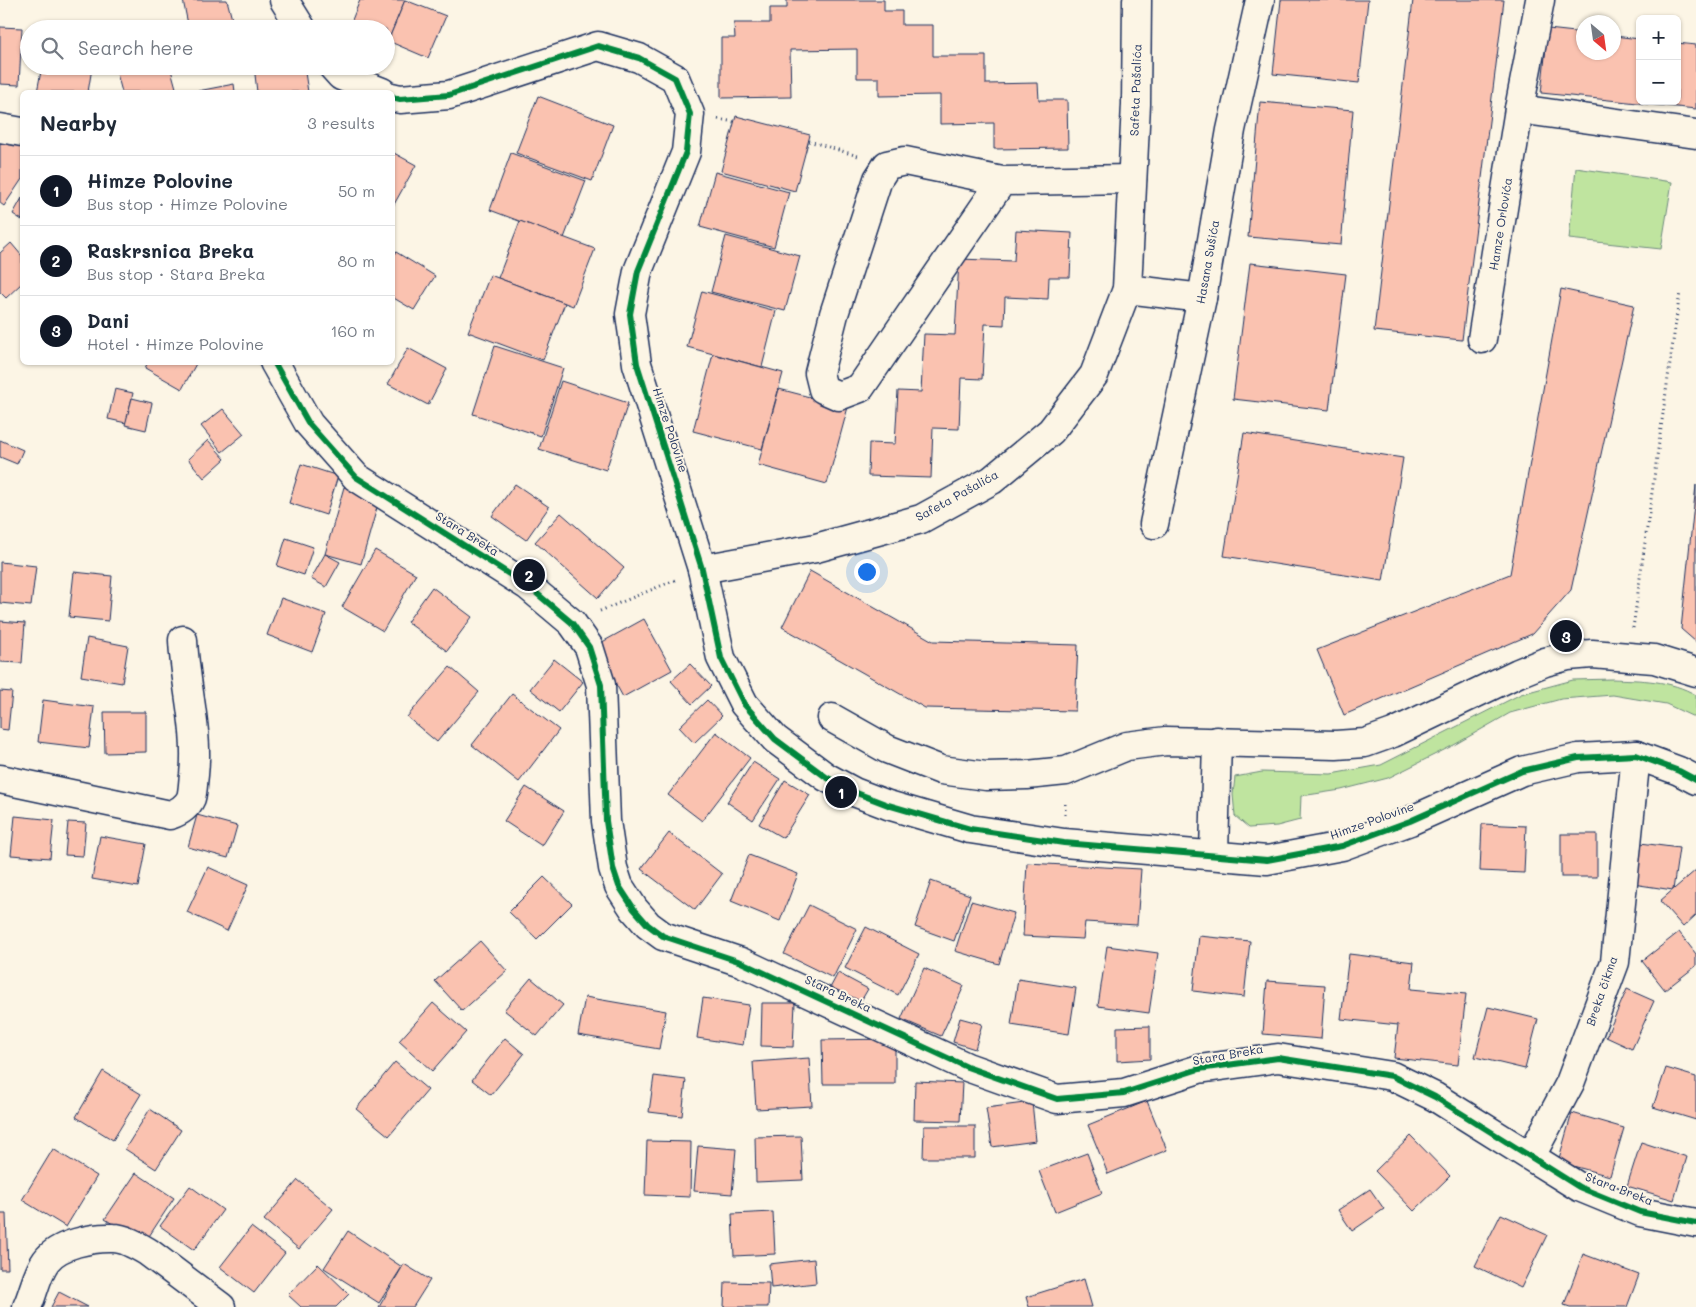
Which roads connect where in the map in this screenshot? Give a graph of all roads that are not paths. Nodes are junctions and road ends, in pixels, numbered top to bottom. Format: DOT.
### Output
graph roads {
  1 [pos="284,0"];
  2 [pos="1138,0"];
  3 [pos="1260,0"];
  4 [pos="1540,0"];
  5 [pos="296,20"];
  6 [pos="337,78"];
  7 [pos="376,90"];
  8 [pos="395,98"];
  9 [pos="1520,109"];
  10 [pos="0,128"];
  11 [pos="20,132"];
  12 [pos="1696,134"];
  13 [pos="1132,179"];
  14 [pos="1002,181"];
  15 [pos="1128,289"];
  16 [pos="1202,298"];
  17 [pos="1482,339"];
  18 [pos="276,365"];
  19 [pos="1154,524"];
  20 [pos="702,570"];
  21 [pos="183,640"];
  22 [pos="1696,672"];
  23 [pos="832,718"];
  24 [pos="1217,741"];
  25 [pos="1636,755"];
  26 [pos="0,779"];
  27 [pos="1696,780"];
  28 [pos="1214,854"];
  29 [pos="1531,1156"];
  30 [pos="1696,1223"];
  31 [pos="27,1307"];
  32 [pos="221,1307"];
  1 -- 5 [label="street"];
  2 -- 13 [label="street, Safeta Pašalića"];
  3 -- 16 [label="street, Hasana Sušića"];
  4 -- 9 [label="street, Hamze Orlovića"];
  6 -- 7 [label="street"];
  8 -- 20 [label="street, Himze Polovine"];
  9 -- 12 [label="street"];
  9 -- 17 [label="street, Hamze Orlovića"];
  10 -- 11 [label="street"];
  13 -- 14 [label="street"];
  13 -- 15 [label="street, Safeta Pašalića"];
  14 -- 14 [label="street"];
  15 -- 16 [label="street"];
  15 -- 20 [label="street, Safeta Pašalića"];
  16 -- 19 [label="street, Hasana Sušića"];
  18 -- 29 [label="street, Stara Breka"];
  20 -- 28 [label="street, Himze Polovine"];
  21 -- 26 [label="street"];
  22 -- 24 [label="street"];
  23 -- 24 [label="street"];
  24 -- 28 [label="street"];
  25 -- 27 [label="street, Himze Polovine"];
  25 -- 28 [label="street, Himze Polovine"];
  25 -- 29 [label="street, Breka čikma"];
  29 -- 30 [label="street, Stara Breka"];
  31 -- 32 [label="street"];
}
